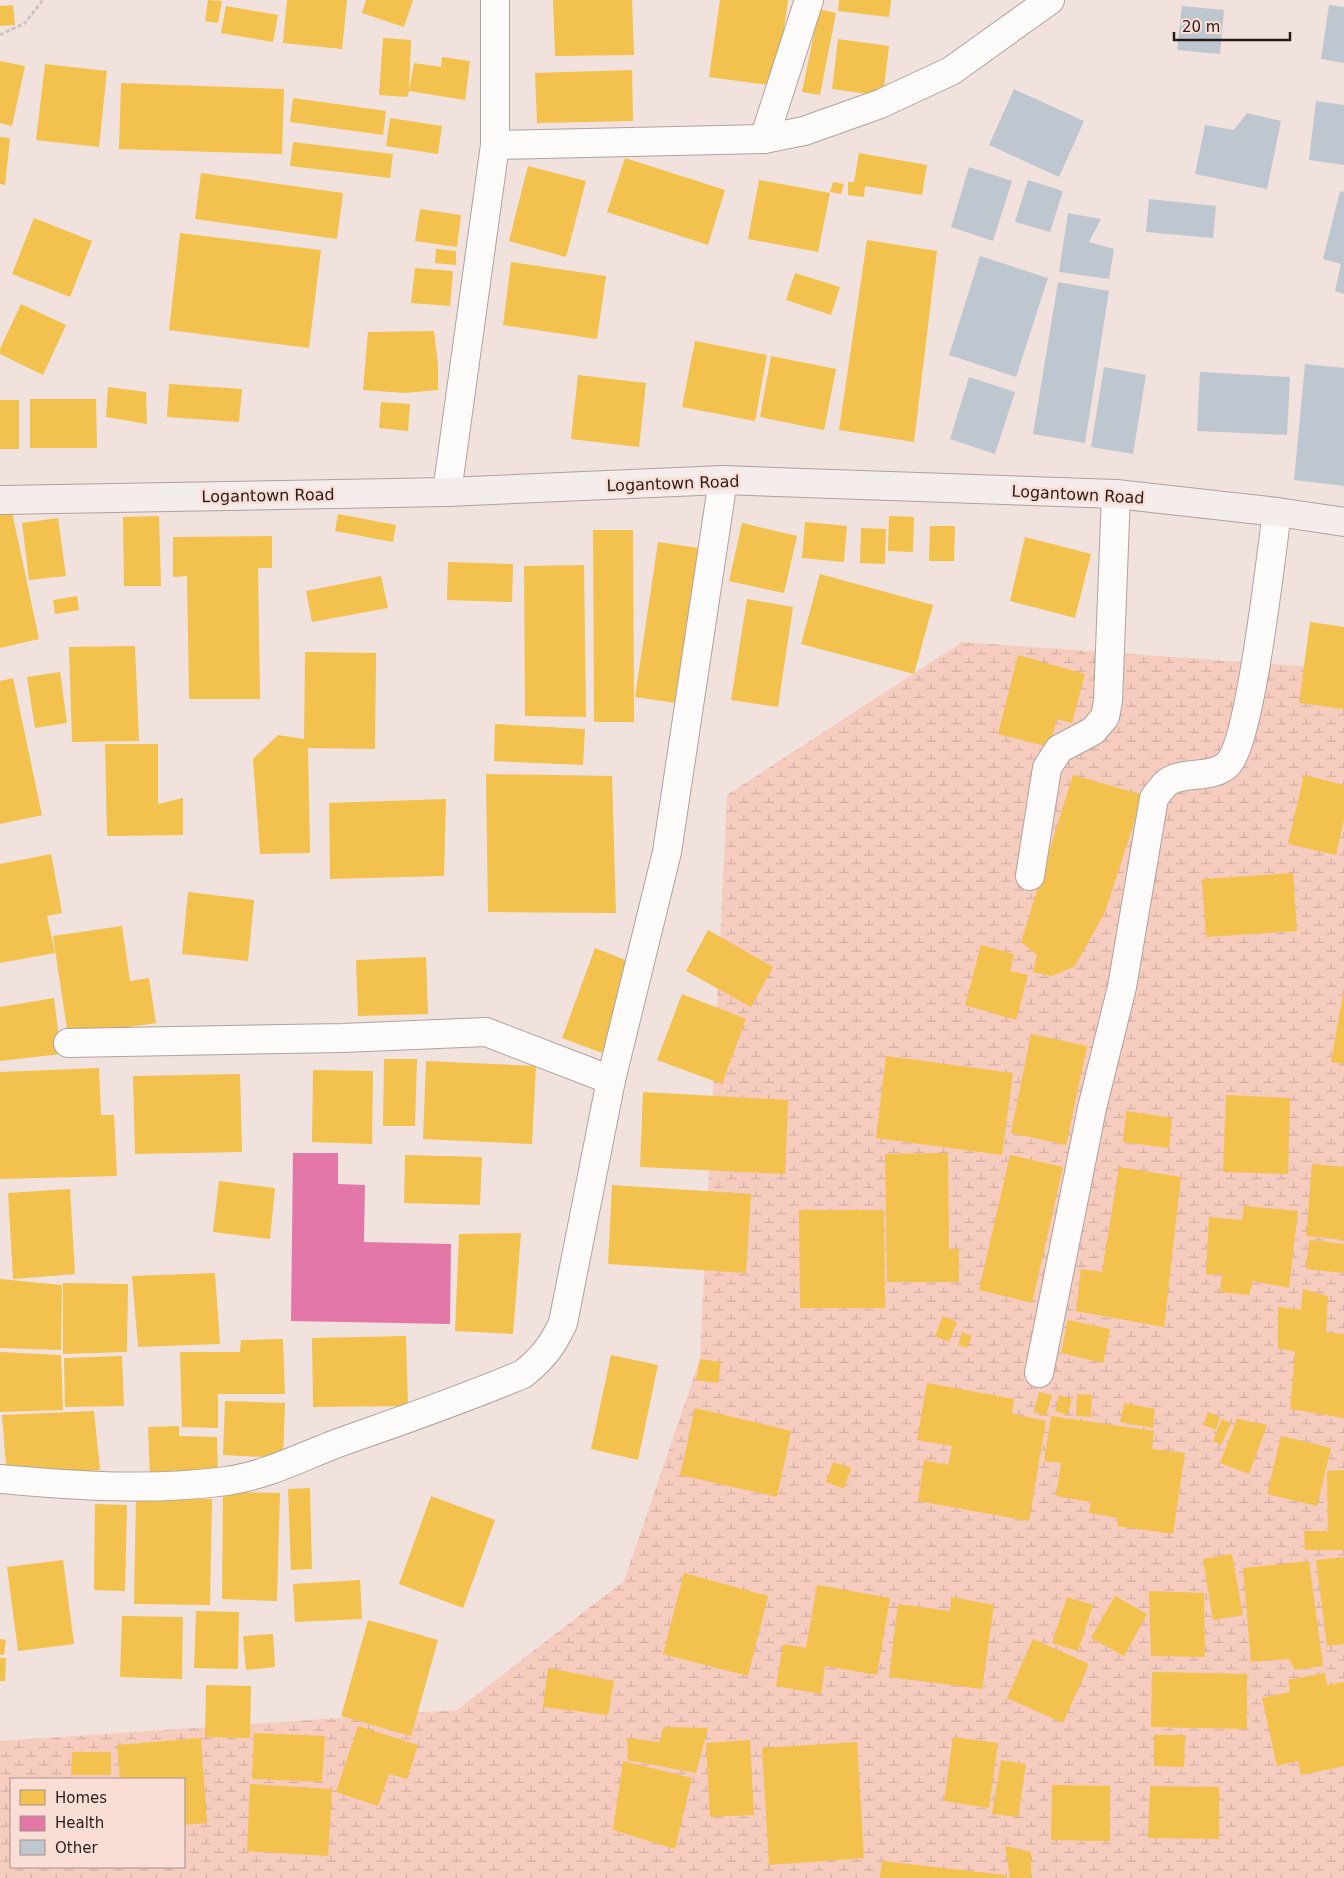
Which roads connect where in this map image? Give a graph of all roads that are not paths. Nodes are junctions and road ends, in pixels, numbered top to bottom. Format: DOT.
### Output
graph roads {
  1 [pos="495,0"];
  2 [pos="809,0"];
  3 [pos="1050,0"];
  4 [pos="764,140"];
  5 [pos="495,145"];
  6 [pos="723,480"];
  7 [pos="447,492"];
  8 [pos="1116,494"];
  9 [pos="0,500"];
  10 [pos="1277,512"];
  11 [pos="1344,522"];
  12 [pos="1030,876"];
  13 [pos="68,1043"];
  14 [pos="611,1080"];
  15 [pos="1039,1373"];
  16 [pos="0,1479"];
  1 -- 5 [label="street"];
  2 -- 4 [label="street"];
  3 -- 4 [label="street"];
  4 -- 5 [label="street"];
  5 -- 7 [label="street"];
  6 -- 7 [label="street, Logantown Road"];
  6 -- 8 [label="street, Logantown Road"];
  6 -- 14 [label="street"];
  7 -- 9 [label="street, Logantown Road"];
  8 -- 10 [label="street, Logantown Road"];
  8 -- 12 [label="street"];
  10 -- 11 [label="street, Logantown Road"];
  10 -- 15 [label="street"];
  13 -- 14 [label="street"];
  14 -- 16 [label="street"];
}
